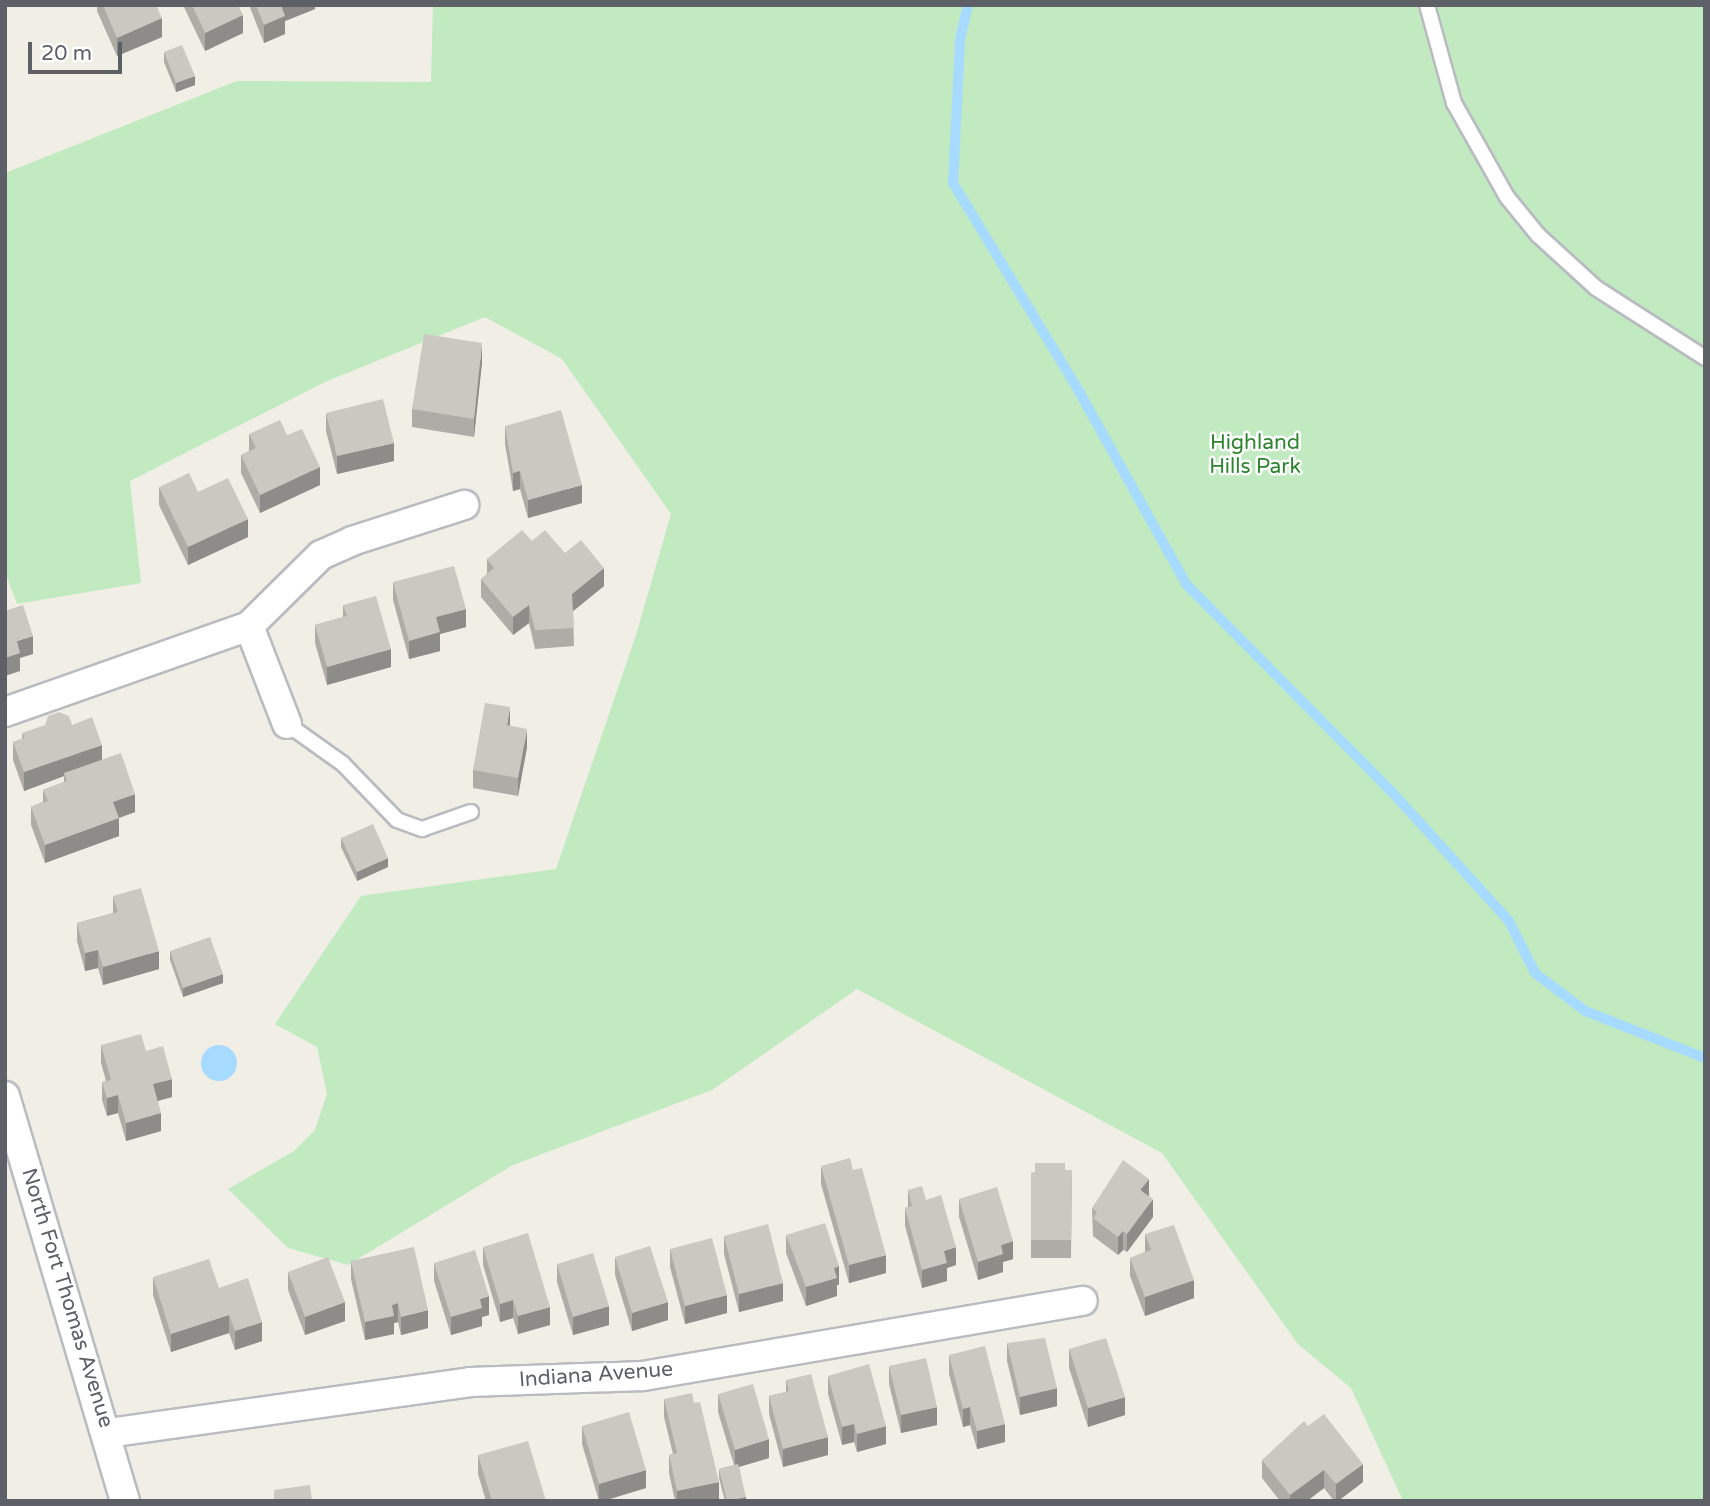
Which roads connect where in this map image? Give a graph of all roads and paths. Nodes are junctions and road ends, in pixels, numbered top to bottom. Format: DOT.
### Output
graph roads {
  1 [pos="1427,5"];
  2 [pos="1705,358"];
  3 [pos="464,505"];
  4 [pos="249,626"];
  5 [pos="5,712"];
  6 [pos="287,724"];
  7 [pos="471,812"];
  8 [pos="5,1096"];
  9 [pos="1083,1301"];
  10 [pos="107,1433"];
  11 [pos="125,1501"];
  1 -- 2 [label="lane"];
  3 -- 4 [label="street"];
  4 -- 5 [label="street"];
  4 -- 6 [label="street"];
  6 -- 7 [label="lane"];
  8 -- 10 [label="street, North Fort Thomas Avenue"];
  9 -- 10 [label="street, Indiana Avenue"];
  10 -- 11 [label="street, North Fort Thomas Avenue"];
}
